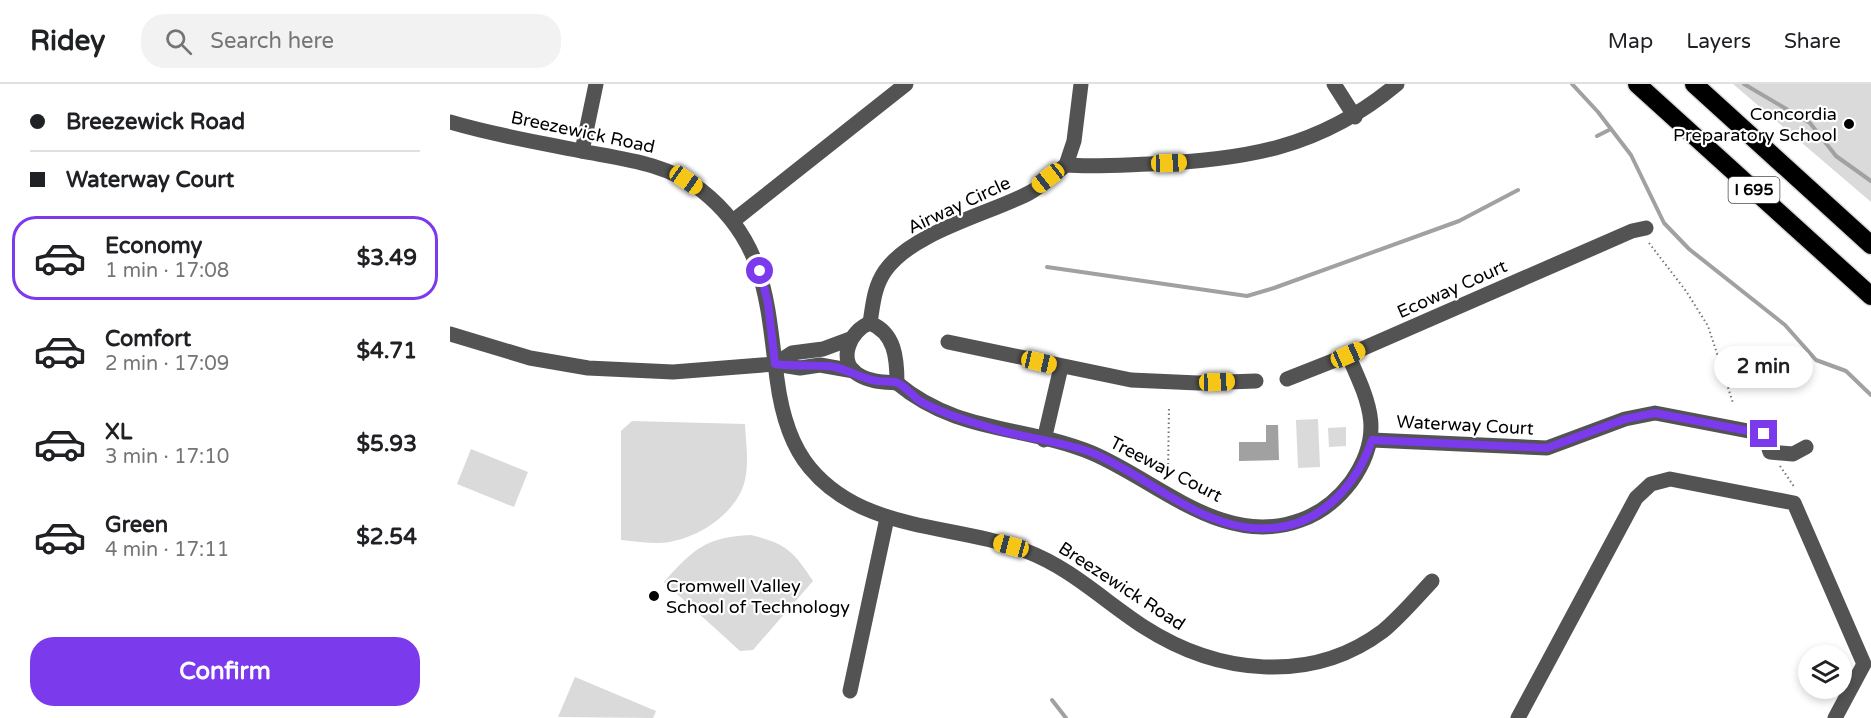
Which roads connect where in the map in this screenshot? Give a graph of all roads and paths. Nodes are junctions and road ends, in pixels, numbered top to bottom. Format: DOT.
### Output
graph roads {
  1 [pos="596,84"];
  2 [pos="906,84"];
  3 [pos="1081,84"];
  4 [pos="1334,84"];
  5 [pos="1398,84"];
  6 [pos="1637,84"];
  7 [pos="1694,84"];
  8 [pos="1355,117"];
  9 [pos="450,122"];
  10 [pos="582,151"];
  11 [pos="1066,165"];
  12 [pos="733,222"];
  13 [pos="1640,229"];
  14 [pos="1871,245"];
  15 [pos="1871,296"];
  16 [pos="870,323"];
  17 [pos="450,334"];
  18 [pos="850,339"];
  19 [pos="948,342"];
  20 [pos="1348,355"];
  21 [pos="775,364"];
  22 [pos="1061,367"];
  23 [pos="854,371"];
  24 [pos="1287,379"];
  25 [pos="1256,381"];
  26 [pos="897,382"];
  27 [pos="1732,404"];
  28 [pos="1169,405"];
  29 [pos="1044,440"];
  30 [pos="1372,440"];
  31 [pos="1806,447"];
  32 [pos="1770,452"];
  33 [pos="1167,481"];
  34 [pos="1794,502"];
  35 [pos="887,518"];
  36 [pos="1432,581"];
  37 [pos="850,691"];
  38 [pos="1518,718"];
  39 [pos="1835,718"];
  1 -- 10 [label="street"];
  2 -- 12 [label="street"];
  3 -- 11 [label="street"];
  4 -- 8 [label="street"];
  5 -- 8 [label="street"];
  6 -- 15 [label="highway, I 695"];
  7 -- 14 [label="highway, I 695"];
  8 -- 11 [label="street"];
  9 -- 10 [label="street, Breezewick Road"];
  10 -- 12 [label="street, Breezewick Road"];
  11 -- 16 [label="street, Airway Circle"];
  12 -- 21 [label="street, Breezewick Road"];
  13 -- 20 [label="street, Ecoway Court"];
  13 -- 27 [label="path"];
  16 -- 18 [label="street"];
  16 -- 26 [label="street"];
  17 -- 21 [label="street"];
  18 -- 21 [label="street"];
  18 -- 23 [label="street"];
  19 -- 22 [label="street"];
  20 -- 24 [label="street, Ecoway Court"];
  20 -- 30 [label="street, Treeway Court"];
  21 -- 23 [label="street"];
  21 -- 35 [label="street, Breezewick Road"];
  22 -- 25 [label="street"];
  22 -- 29 [label="street"];
  23 -- 26 [label="street"];
  26 -- 29 [label="street, Treeway Court"];
  28 -- 33 [label="path"];
  29 -- 30 [label="street, Treeway Court"];
  30 -- 32 [label="street, Waterway Court"];
  31 -- 32 [label="street"];
  32 -- 34 [label="path"];
  34 -- 38 [label="street"];
  34 -- 39 [label="street"];
  35 -- 36 [label="street, Breezewick Road"];
  35 -- 37 [label="street"];
}
